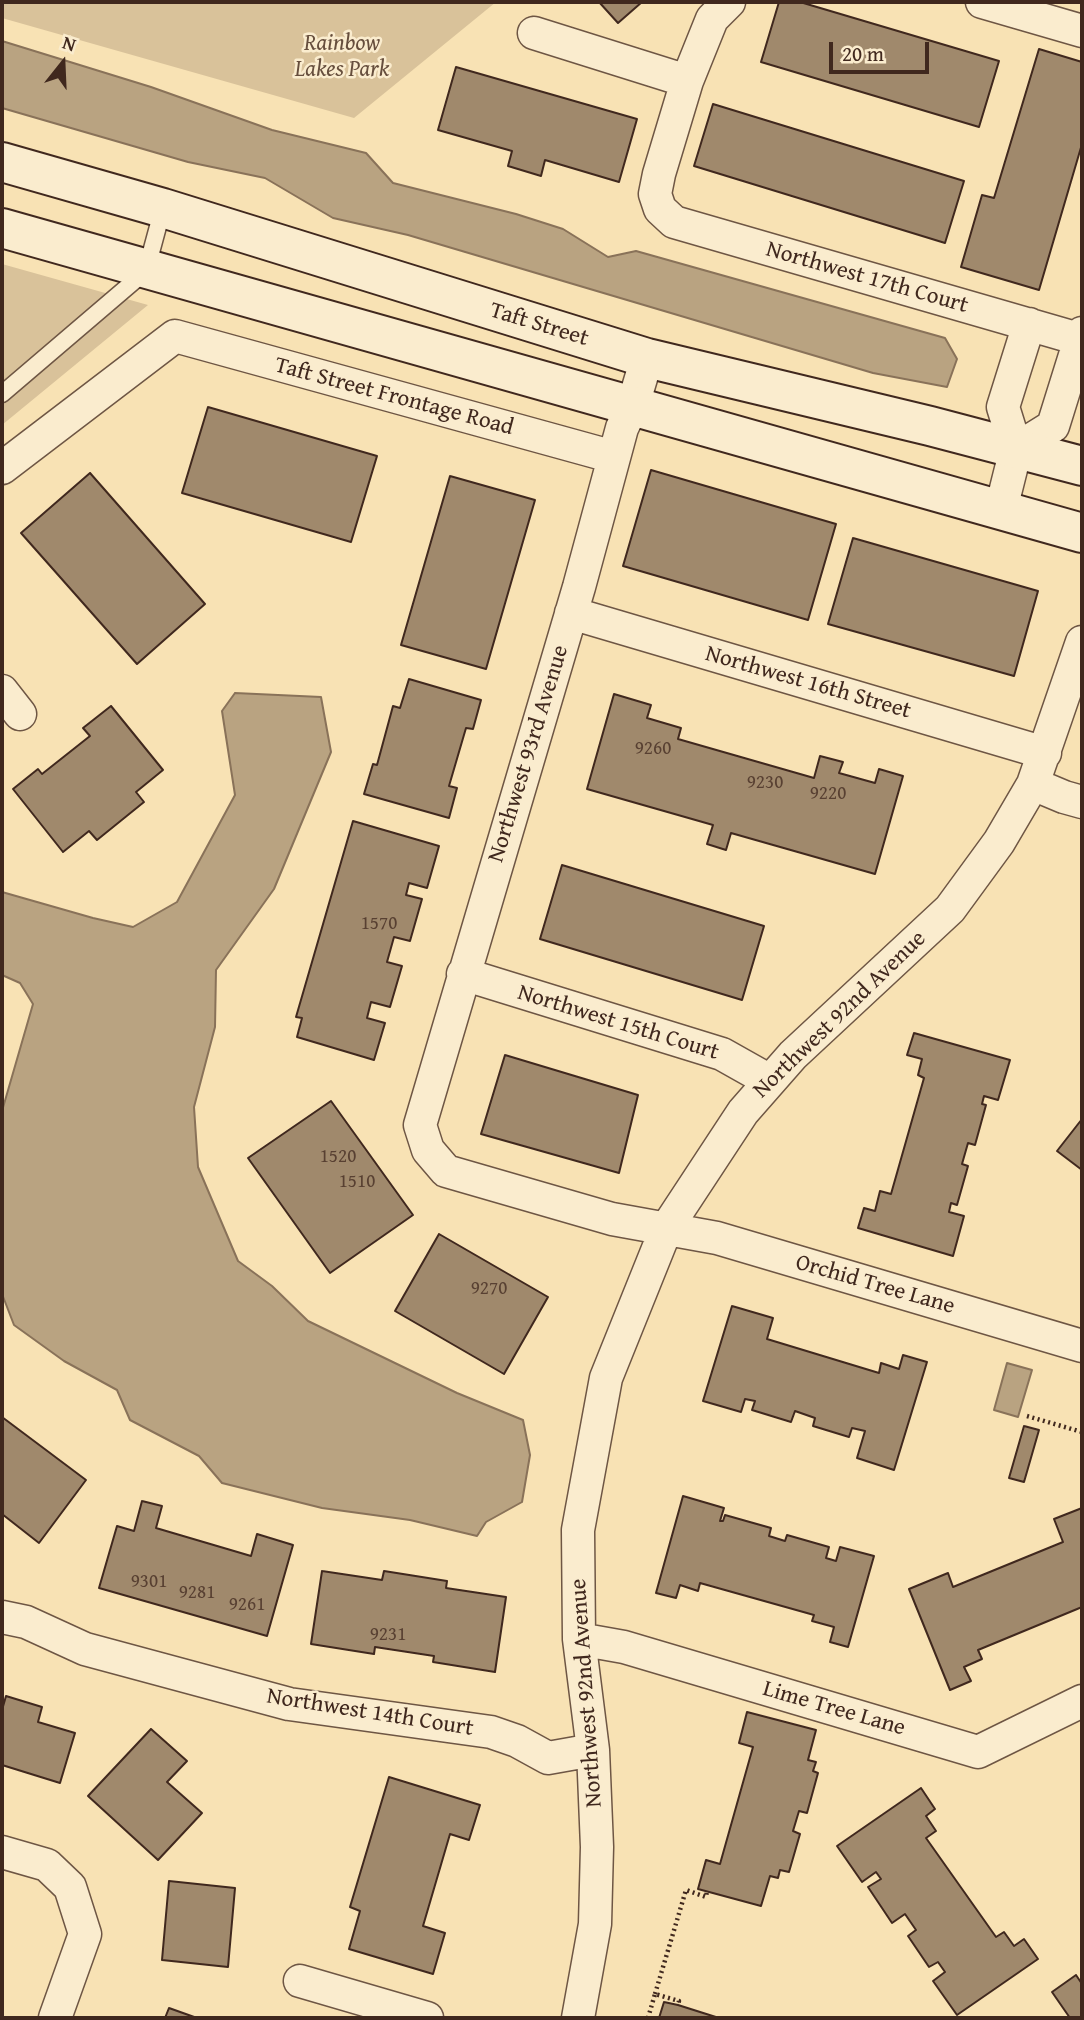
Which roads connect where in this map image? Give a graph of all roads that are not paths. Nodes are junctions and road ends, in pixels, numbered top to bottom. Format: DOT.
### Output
graph roads {
  1 [pos="729,2"];
  2 [pos="982,2"];
  3 [pos="1082,31"];
  4 [pos="534,33"];
  5 [pos="687,81"];
  6 [pos="2,162"];
  7 [pos="163,208"];
  8 [pos="2,229"];
  9 [pos="146,271"];
  10 [pos="1029,324"];
  11 [pos="1080,336"];
  12 [pos="647,358"];
  13 [pos="2,394"];
  14 [pos="633,405"];
  15 [pos="1017,449"];
  16 [pos="614,457"];
  17 [pos="1082,466"];
  18 [pos="2,468"];
  19 [pos="1001,509"];
  20 [pos="1082,533"];
  21 [pos="571,613"];
  22 [pos="1082,642"];
  23 [pos="1045,753"];
  24 [pos="1034,784"];
  25 [pos="1082,802"];
  26 [pos="463,974"];
  27 [pos="770,1080"];
  28 [pos="428,1150"];
  29 [pos="666,1229"];
  30 [pos="1082,1346"];
  31 [pos="2,1601"];
  32 [pos="14,1620"];
  33 [pos="579,1639"];
  34 [pos="1082,1701"];
  35 [pos="593,1750"];
  36 [pos="2,1852"];
  37 [pos="300,1981"];
  38 [pos="55,2018"];
  39 [pos="427,2018"];
  40 [pos="579,2018"];
  1 -- 5 [label="street"];
  2 -- 3 [label="street"];
  4 -- 5 [label="street"];
  5 -- 10 [label="street, Northwest 17th Court"];
  6 -- 7 [label="street, Taft Street"];
  7 -- 9 [label="lane"];
  7 -- 12 [label="street, Taft Street"];
  8 -- 9 [label="street"];
  9 -- 13 [label="lane"];
  9 -- 14 [label="street"];
  10 -- 11 [label="street, Northwest 17th Court"];
  10 -- 15 [label="street"];
  11 -- 15 [label="street"];
  12 -- 14 [label="street, Northwest 93rd Avenue"];
  12 -- 15 [label="street, Taft Street"];
  14 -- 16 [label="street, Northwest 93rd Avenue"];
  14 -- 19 [label="street"];
  15 -- 17 [label="street, Taft Street"];
  15 -- 19 [label="street"];
  16 -- 18 [label="street, Taft Street Frontage Road"];
  16 -- 21 [label="street, Northwest 93rd Avenue"];
  19 -- 20 [label="street"];
  21 -- 23 [label="street, Northwest 16th Street"];
  21 -- 26 [label="street, Northwest 93rd Avenue"];
  22 -- 23 [label="street, Northwest 92nd Avenue"];
  23 -- 24 [label="street, Northwest 92nd Avenue"];
  24 -- 25 [label="street"];
  24 -- 27 [label="street, Northwest 92nd Avenue"];
  26 -- 27 [label="street, Northwest 15th Court"];
  26 -- 28 [label="street, Northwest 93rd Avenue"];
  27 -- 29 [label="street, Northwest 92nd Avenue"];
  28 -- 29 [label="street, Orchid Tree Lane"];
  29 -- 30 [label="street, Orchid Tree Lane"];
  29 -- 33 [label="street, Northwest 92nd Avenue"];
  31 -- 32 [label="street, Northwest 14th Court"];
  32 -- 35 [label="street, Northwest 14th Court"];
  33 -- 34 [label="street, Lime Tree Lane"];
  33 -- 35 [label="street, Northwest 92nd Avenue"];
  35 -- 40 [label="street, Northwest 92nd Avenue"];
  36 -- 38 [label="street"];
  37 -- 39 [label="street"];
}
